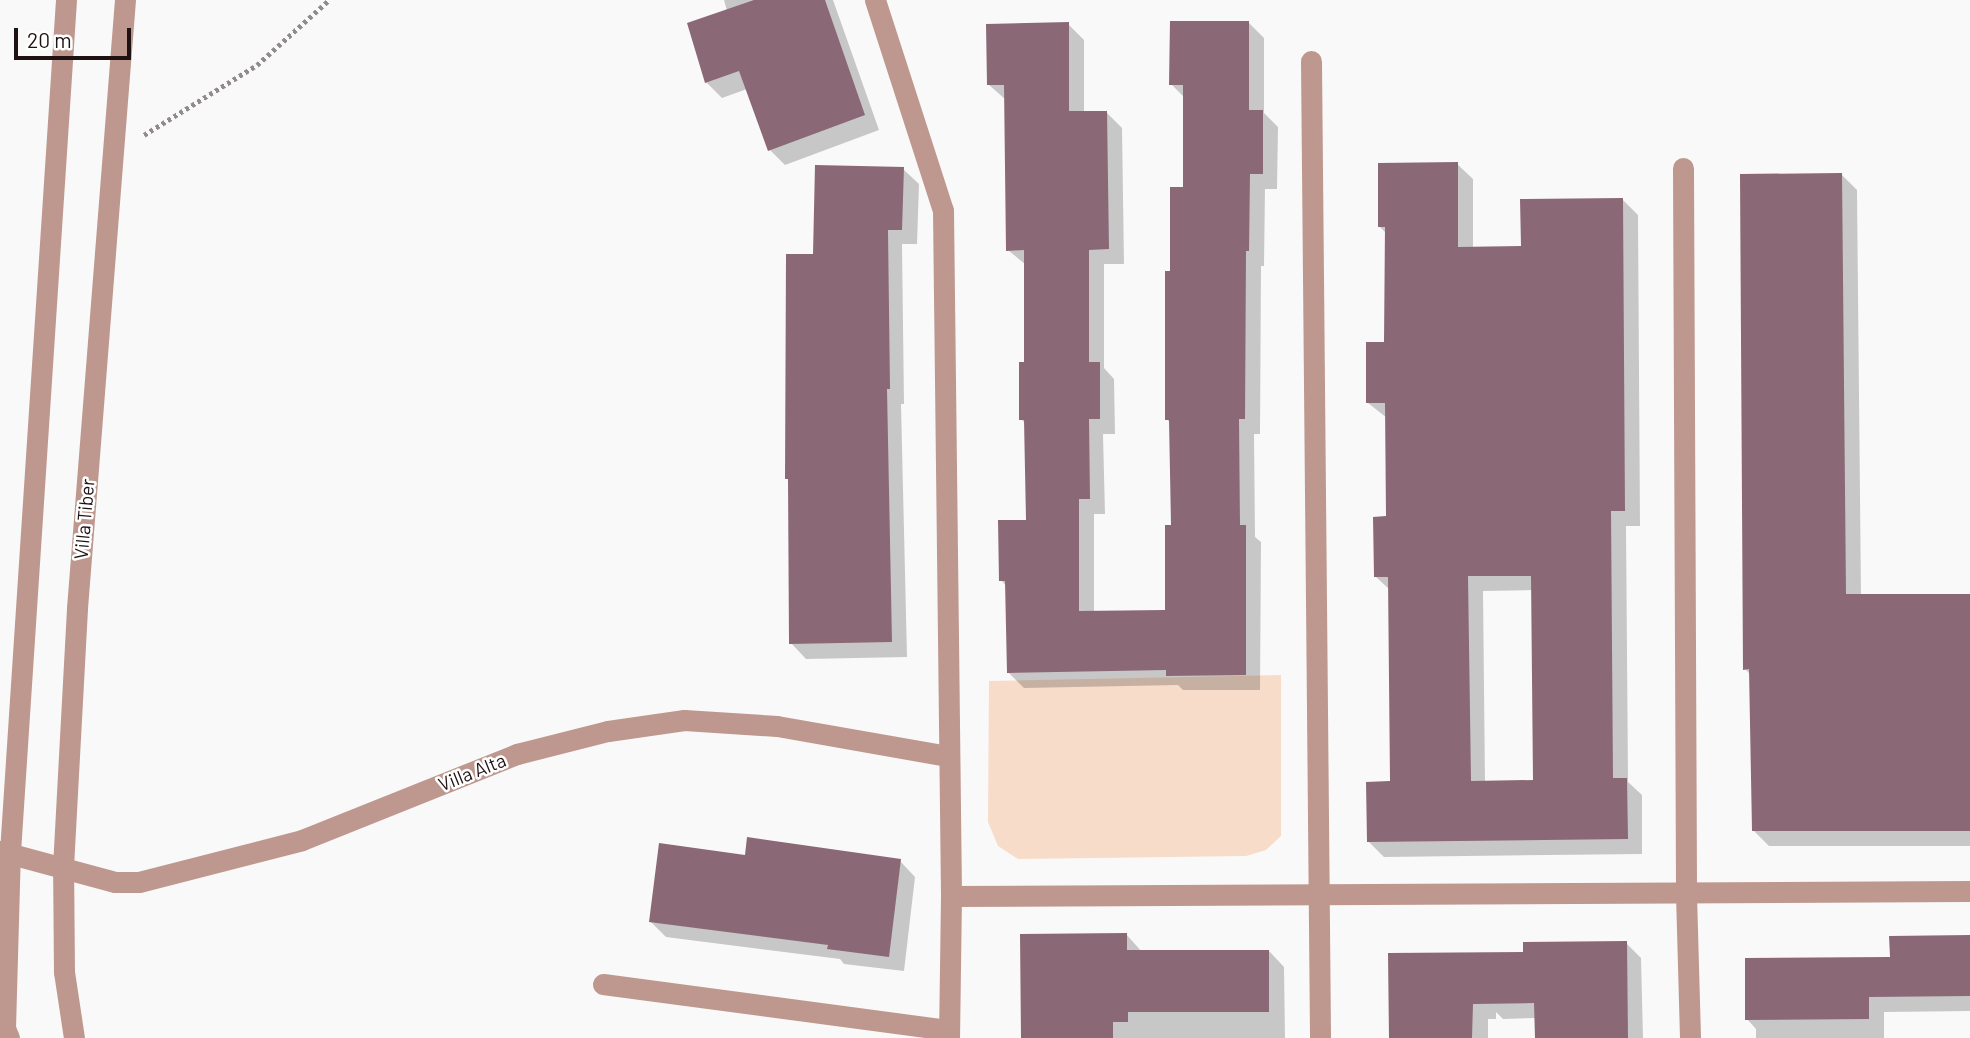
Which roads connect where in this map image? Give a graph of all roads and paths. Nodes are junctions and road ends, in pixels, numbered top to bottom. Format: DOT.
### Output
graph roads {
  1 [pos="66,0"];
  2 [pos="125,0"];
  3 [pos="329,0"];
  4 [pos="875,0"];
  5 [pos="1311,61"];
  6 [pos="113,154"];
  7 [pos="1683,168"];
  8 [pos="948,756"];
  9 [pos="5,852"];
  10 [pos="62,867"];
  11 [pos="1970,891"];
  12 [pos="1318,893"];
  13 [pos="1686,894"];
  14 [pos="951,896"];
  15 [pos="603,984"];
  16 [pos="949,1034"];
  17 [pos="9,1038"];
  18 [pos="74,1038"];
  19 [pos="1320,1038"];
  20 [pos="1690,1038"];
  1 -- 9 [label="street"];
  2 -- 6 [label="street, Villa Tiber"];
  3 -- 6 [label="path"];
  4 -- 8 [label="street"];
  5 -- 12 [label="street"];
  6 -- 10 [label="street, Villa Tiber"];
  7 -- 13 [label="street"];
  8 -- 10 [label="street, Villa Alta"];
  8 -- 14 [label="street"];
  9 -- 10 [label="street, Villa Alta"];
  9 -- 17 [label="street"];
  10 -- 18 [label="street, Villa Tiber"];
  11 -- 13 [label="street"];
  12 -- 13 [label="street"];
  12 -- 14 [label="street"];
  12 -- 19 [label="street"];
  13 -- 20 [label="street"];
  14 -- 16 [label="street"];
  15 -- 16 [label="street"];
}
